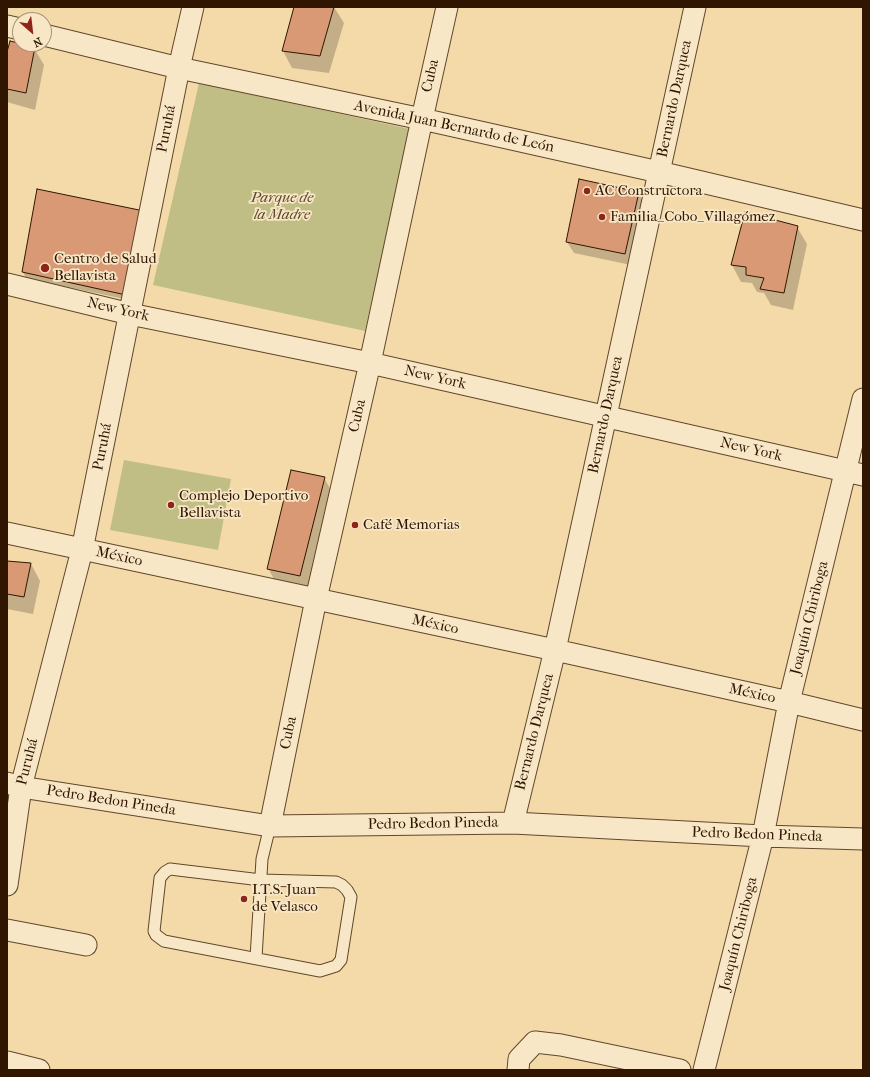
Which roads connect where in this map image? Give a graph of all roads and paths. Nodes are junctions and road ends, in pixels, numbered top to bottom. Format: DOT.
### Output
graph roads {
  1 [pos="194,7"];
  2 [pos="447,7"];
  3 [pos="695,7"];
  4 [pos="52,37"];
  5 [pos="179,68"];
  6 [pos="422,119"];
  7 [pos="659,172"];
  8 [pos="863,220"];
  9 [pos="7,284"];
  10 [pos="130,314"];
  11 [pos="370,363"];
  12 [pos="863,400"];
  13 [pos="606,417"];
  14 [pos="854,473"];
  15 [pos="7,533"];
  16 [pos="82,550"];
  17 [pos="316,599"];
  18 [pos="555,650"];
  19 [pos="789,702"];
  20 [pos="863,720"];
  21 [pos="14,785"];
  22 [pos="513,823"];
  23 [pos="270,826"];
  24 [pos="763,836"];
  25 [pos="863,839"];
  26 [pos="261,880"];
  27 [pos="7,885"];
  28 [pos="7,930"];
  29 [pos="86,945"];
  30 [pos="256,958"];
  31 [pos="7,1062"];
  32 [pos="39,1070"];
  33 [pos="518,1070"];
  34 [pos="680,1070"];
  35 [pos="704,1070"];
  1 -- 5 [label="street, Puruhá"];
  2 -- 6 [label="street, Cuba"];
  3 -- 7 [label="street, Bernardo Darquea"];
  4 -- 5 [label="street, Avenida Juan Bernardo de León"];
  5 -- 6 [label="street, Avenida Juan Bernardo de León"];
  5 -- 10 [label="street, Puruhá"];
  6 -- 7 [label="street, Avenida Juan Bernardo de León"];
  6 -- 11 [label="street, Cuba"];
  7 -- 8 [label="street, Avenida Juan Bernardo de León"];
  7 -- 13 [label="street, Bernardo Darquea"];
  9 -- 10 [label="street, New York"];
  10 -- 11 [label="street, New York"];
  10 -- 16 [label="street, Puruhá"];
  11 -- 13 [label="street, New York"];
  11 -- 17 [label="street, Cuba"];
  12 -- 14 [label="street, Joaquín Chiriboga"];
  13 -- 14 [label="street, New York"];
  13 -- 18 [label="street, Bernardo Darquea"];
  14 -- 19 [label="street, Joaquín Chiriboga"];
  15 -- 16 [label="street, México"];
  16 -- 17 [label="street, México"];
  16 -- 21 [label="street, Puruhá"];
  17 -- 18 [label="street, México"];
  17 -- 23 [label="street, Cuba"];
  18 -- 19 [label="street, México"];
  18 -- 22 [label="street, Bernardo Darquea"];
  19 -- 20 [label="street, México"];
  19 -- 24 [label="street, Joaquín Chiriboga"];
  21 -- 23 [label="street, Pedro Bedon Pineda"];
  21 -- 27 [label="street, Puruhá"];
  22 -- 23 [label="street, Pedro Bedon Pineda"];
  22 -- 24 [label="street, Pedro Bedon Pineda"];
  23 -- 26 [label="lane"];
  24 -- 25 [label="street, Pedro Bedon Pineda"];
  24 -- 35 [label="street, Joaquín Chiriboga"];
  26 -- 30 [label="lane"];
  26 -- 30 [label="lane"];
  26 -- 30 [label="lane"];
  28 -- 29 [label="street"];
  31 -- 32 [label="street"];
  33 -- 34 [label="street"];
}
